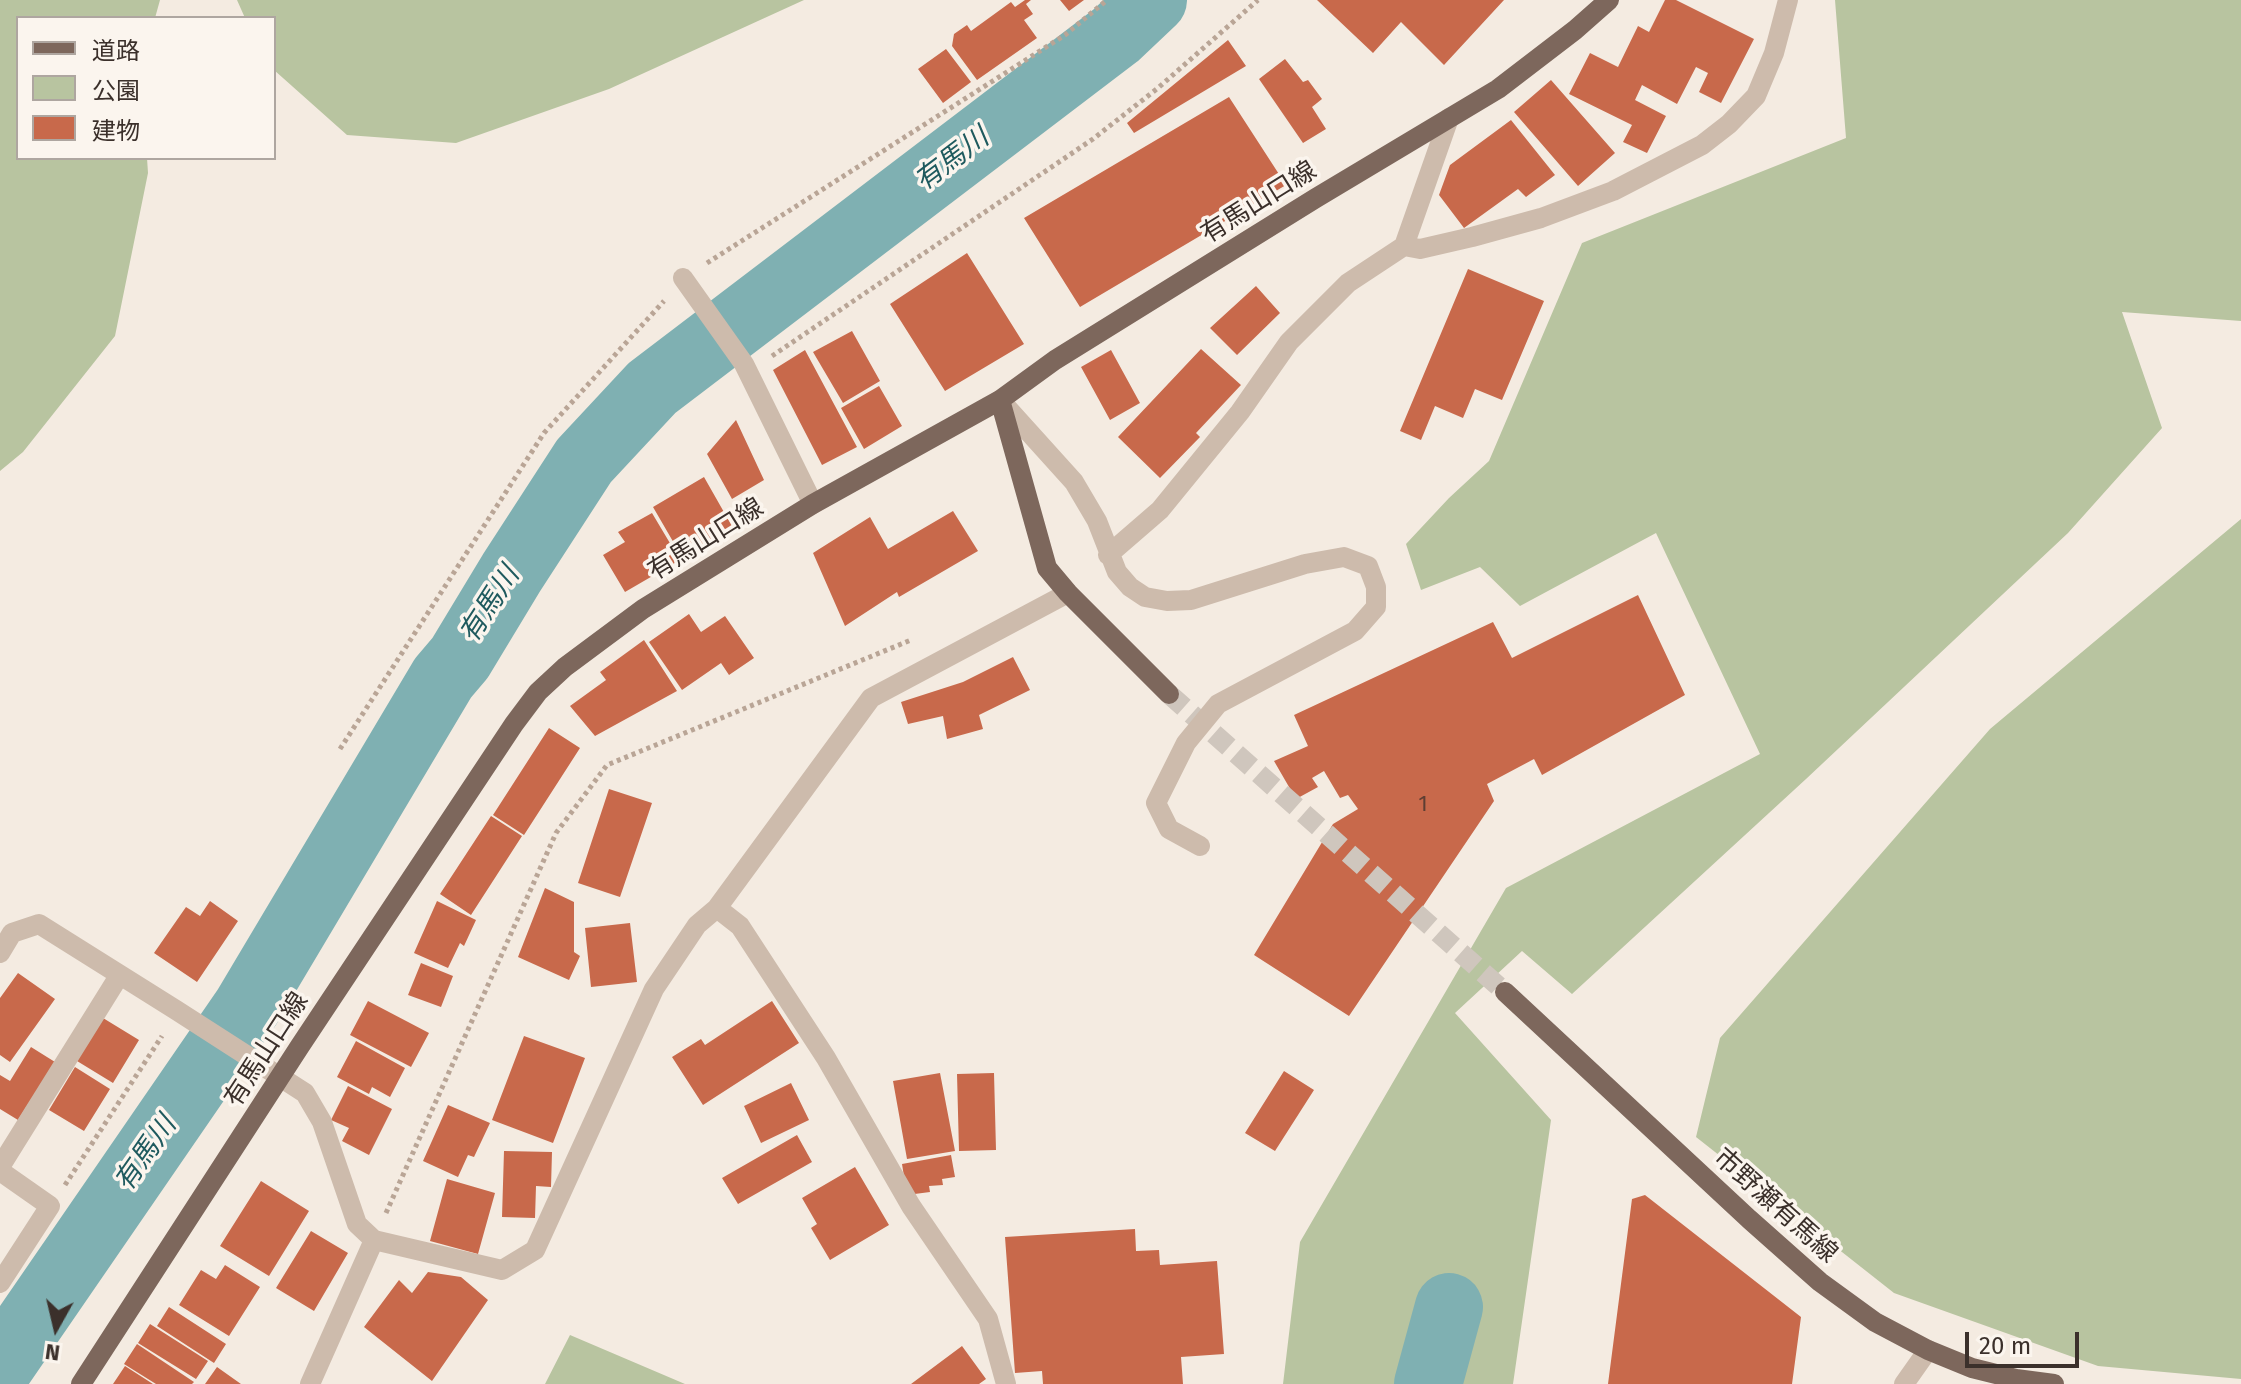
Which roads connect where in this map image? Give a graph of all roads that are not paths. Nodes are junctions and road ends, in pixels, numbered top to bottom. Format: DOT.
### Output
graph roads {
  1 [pos="1609,0"];
  2 [pos="1788,0"];
  3 [pos="1449,118"];
  4 [pos="1404,246"];
  5 [pos="686,283"];
  6 [pos="1000,400"];
  7 [pos="813,504"];
  8 [pos="1108,555"];
  9 [pos="1068,593"];
  10 [pos="1169,694"];
  11 [pos="1200,846"];
  12 [pos="717,908"];
  13 [pos="0,953"];
  14 [pos="119,976"];
  15 [pos="1505,992"];
  16 [pos="280,1077"];
  17 [pos="0,1169"];
  18 [pos="374,1240"];
  19 [pos="0,1283"];
  20 [pos="1928,1350"];
  21 [pos="81,1384"];
  22 [pos="310,1384"];
  23 [pos="1006,1384"];
  24 [pos="1904,1384"];
  25 [pos="2054,1384"];
  1 -- 3 [label="main road, 有馬山口線"];
  2 -- 4 [label="street"];
  3 -- 4 [label="street"];
  3 -- 6 [label="main road, 有馬山口線"];
  4 -- 8 [label="street"];
  5 -- 7 [label="street"];
  6 -- 7 [label="main road, 有馬山口線"];
  6 -- 8 [label="street"];
  6 -- 9 [label="main road"];
  7 -- 16 [label="main road, 有馬山口線"];
  8 -- 11 [label="street"];
  9 -- 10 [label="main road"];
  9 -- 12 [label="street"];
  12 -- 18 [label="street"];
  12 -- 23 [label="street"];
  13 -- 14 [label="street"];
  14 -- 16 [label="street"];
  14 -- 17 [label="street"];
  15 -- 20 [label="main road, 市野瀬有馬線"];
  16 -- 18 [label="street"];
  16 -- 21 [label="main road, 有馬山口線"];
  17 -- 19 [label="street"];
  18 -- 22 [label="street"];
  20 -- 24 [label="street"];
  20 -- 25 [label="main road, 市野瀬有馬線"];
}
